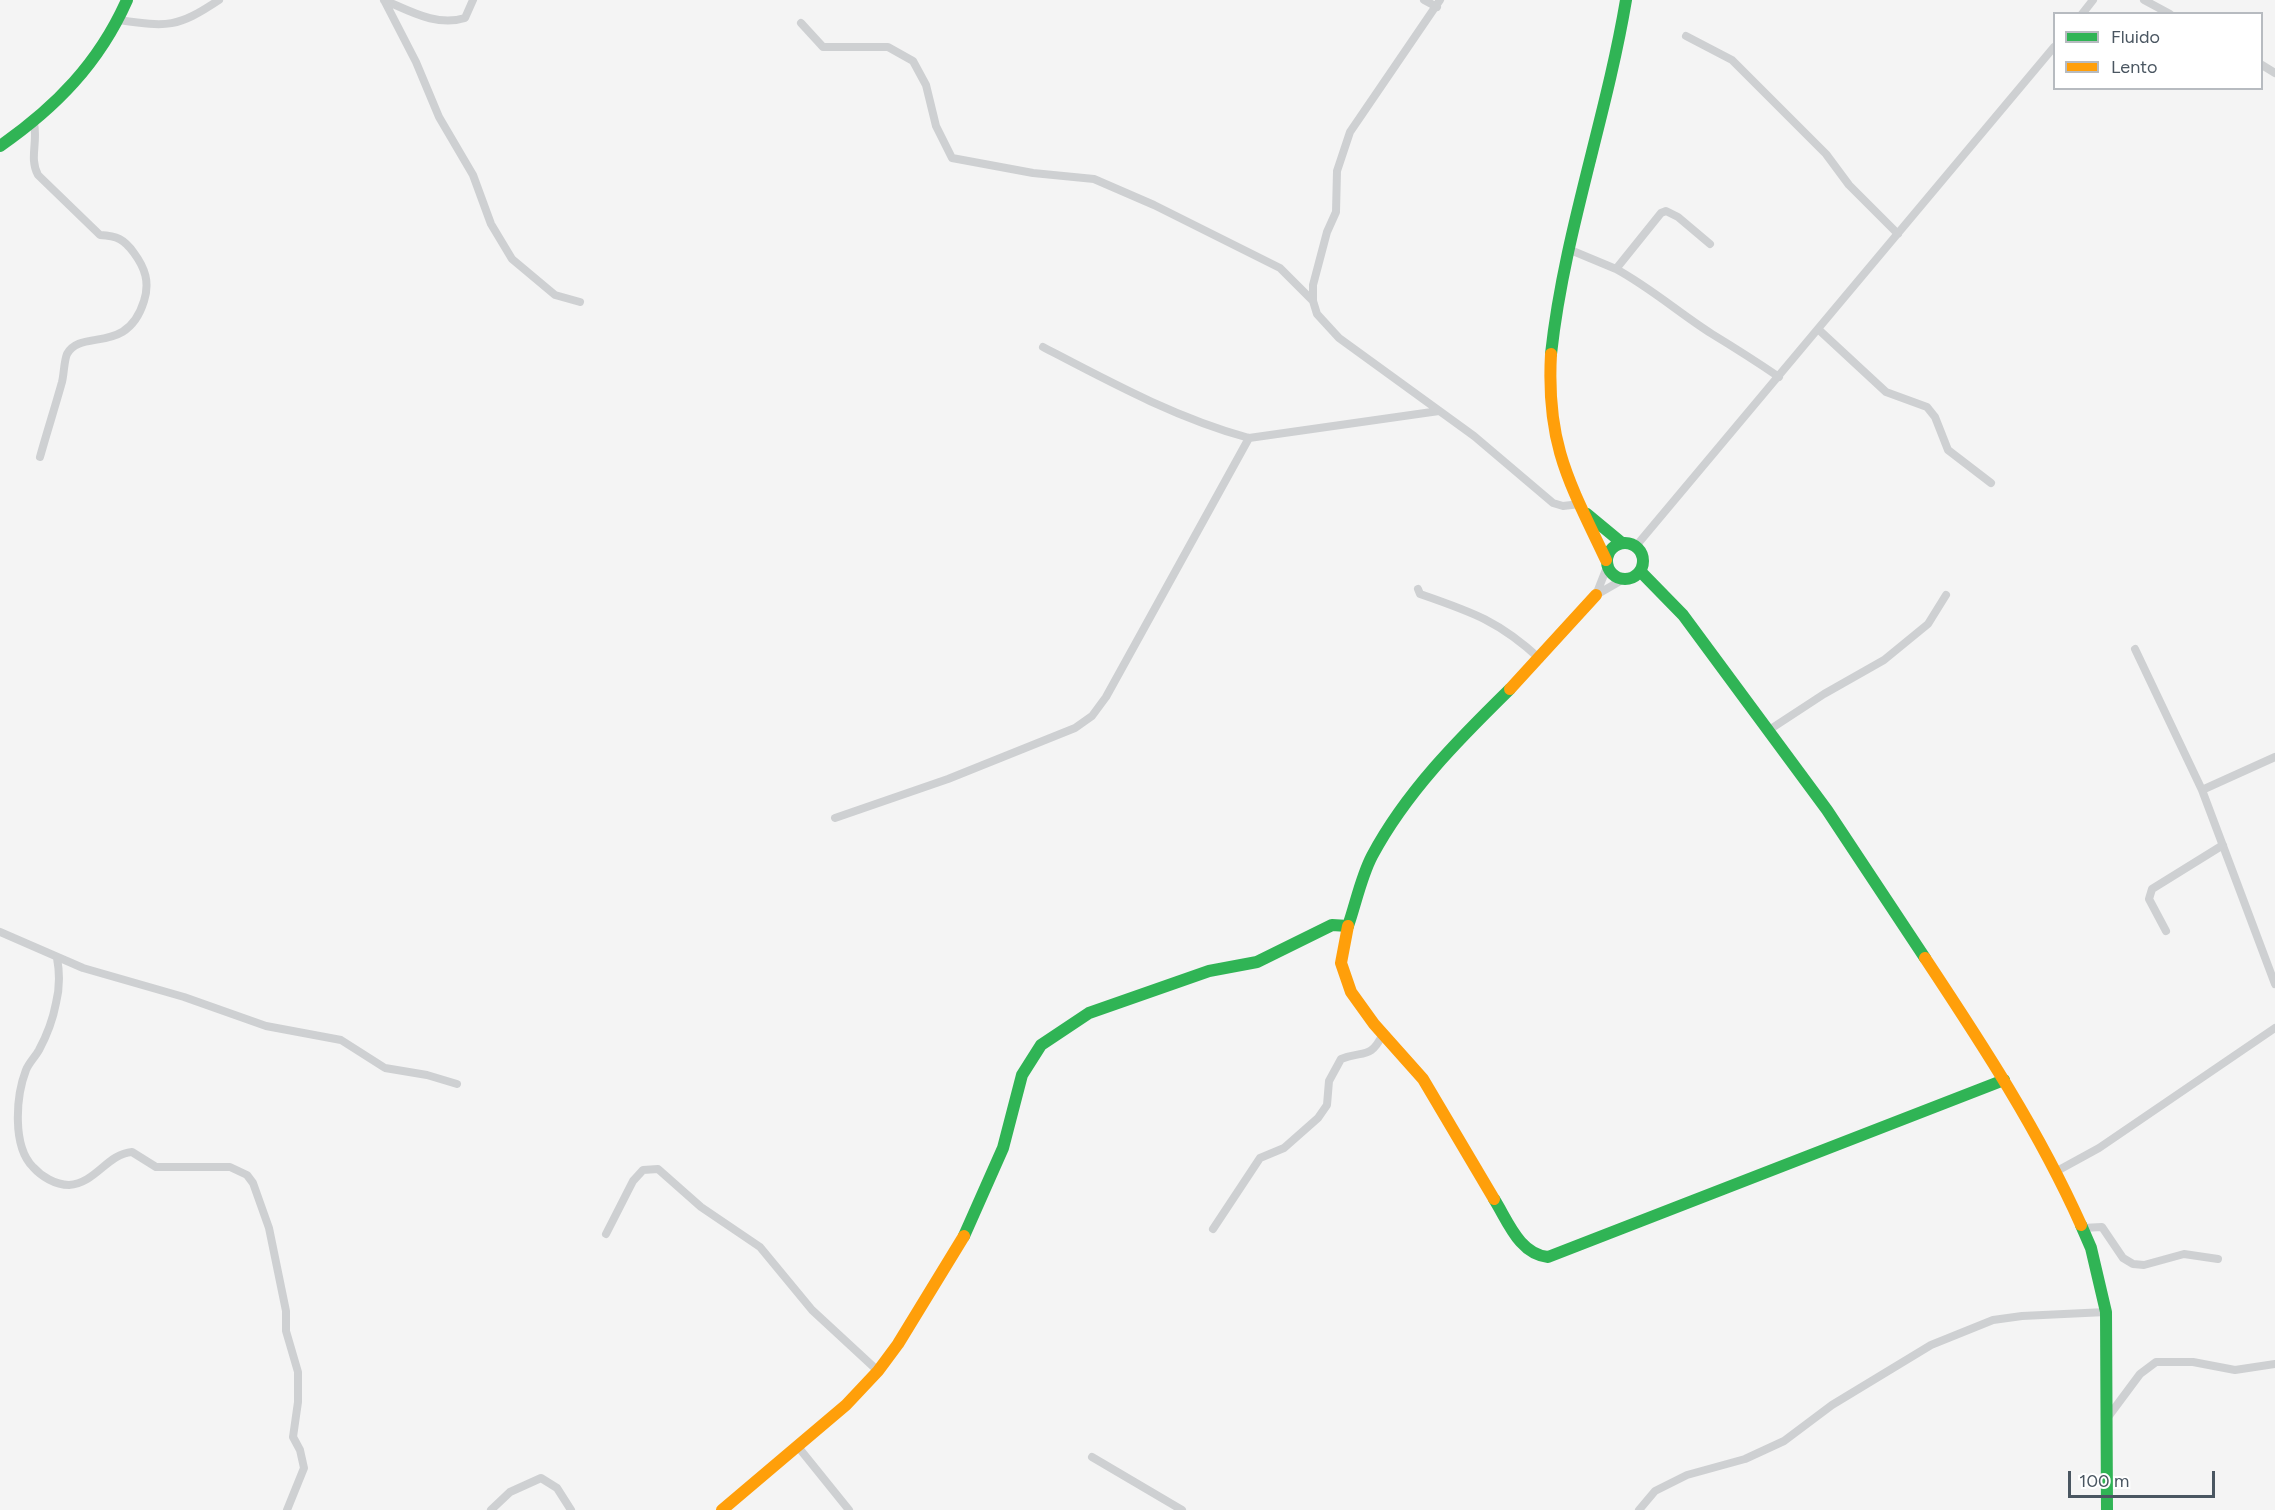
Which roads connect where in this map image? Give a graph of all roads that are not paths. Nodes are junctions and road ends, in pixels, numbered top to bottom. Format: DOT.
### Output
graph roads {
  1 [pos="127,0"];
  2 [pos="219,0"];
  3 [pos="384,0"];
  4 [pos="473,0"];
  5 [pos="1424,0"];
  6 [pos="1626,0"];
  7 [pos="2093,0"];
  8 [pos="2144,0"];
  9 [pos="1438,4"];
  10 [pos="2084,12"];
  11 [pos="2166,12"];
  12 [pos="119,20"];
  13 [pos="801,23"];
  14 [pos="1686,36"];
  15 [pos="2053,49"];
  16 [pos="34,123"];
  17 [pos="0,146"];
  18 [pos="1898,234"];
  19 [pos="1710,244"];
  20 [pos="1568,249"];
  21 [pos="1616,269"];
  22 [pos="1313,301"];
  23 [pos="580,302"];
  24 [pos="1818,329"];
  25 [pos="1043,347"];
  26 [pos="1779,377"];
  27 [pos="1439,411"];
  28 [pos="1249,438"];
  29 [pos="40,457"];
  30 [pos="1991,483"];
  31 [pos="1581,508"];
  32 [pos="1622,543"];
  33 [pos="1636,546"];
  34 [pos="1607,563"];
  35 [pos="1640,571"];
  36 [pos="1622,580"];
  37 [pos="1418,589"];
  38 [pos="1596,595"];
  39 [pos="1946,595"];
  40 [pos="2134,650"];
  41 [pos="1540,659"];
  42 [pos="1769,730"];
  43 [pos="2275,757"];
  44 [pos="2202,790"];
  45 [pos="834,818"];
  46 [pos="2223,845"];
  47 [pos="1348,926"];
  48 [pos="2166,932"];
  49 [pos="0,933"];
  50 [pos="57,958"];
  51 [pos="2275,984"];
  52 [pos="2275,1028"];
  53 [pos="1383,1034"];
  54 [pos="2004,1080"];
  55 [pos="457,1084"];
  56 [pos="2057,1171"];
  57 [pos="2082,1228"];
  58 [pos="1213,1229"];
  59 [pos="606,1234"];
  60 [pos="2218,1259"];
  61 [pos="2106,1312"];
  62 [pos="2275,1364"];
  63 [pos="878,1371"];
  64 [pos="2106,1420"];
  65 [pos="799,1448"];
  66 [pos="1092,1457"];
  67 [pos="1178,1509"];
  68 [pos="287,1510"];
  69 [pos="491,1510"];
  70 [pos="571,1510"];
  71 [pos="722,1510"];
  72 [pos="849,1510"];
  73 [pos="1639,1510"];
  74 [pos="2107,1510"];
  1 -- 12 [label="street"];
  2 -- 12 [label="street"];
  3 -- 4 [label="street"];
  3 -- 23 [label="street"];
  5 -- 9 [label="street"];
  6 -- 20 [label="street"];
  7 -- 10 [label="street"];
  8 -- 11 [label="street"];
  9 -- 22 [label="street"];
  12 -- 16 [label="street"];
  13 -- 22 [label="street"];
  14 -- 18 [label="street"];
  15 -- 18 [label="street"];
  16 -- 17 [label="street"];
  16 -- 29 [label="street"];
  18 -- 24 [label="street"];
  19 -- 21 [label="street"];
  20 -- 21 [label="street"];
  20 -- 31 [label="street"];
  21 -- 26 [label="street"];
  22 -- 27 [label="street"];
  24 -- 26 [label="street"];
  24 -- 30 [label="street"];
  25 -- 28 [label="street"];
  26 -- 33 [label="street"];
  27 -- 28 [label="street"];
  27 -- 31 [label="street"];
  28 -- 45 [label="street"];
  31 -- 32 [label="street"];
  31 -- 34 [label="street"];
  32 -- 33 [label="street"];
  32 -- 34 [label="street"];
  33 -- 35 [label="street"];
  34 -- 36 [label="street"];
  34 -- 38 [label="street"];
  35 -- 36 [label="street"];
  35 -- 42 [label="street"];
  36 -- 38 [label="street"];
  37 -- 41 [label="street"];
  38 -- 41 [label="street"];
  39 -- 42 [label="street"];
  40 -- 44 [label="street"];
  41 -- 47 [label="street"];
  42 -- 54 [label="street"];
  43 -- 44 [label="street"];
  44 -- 46 [label="street"];
  46 -- 48 [label="street"];
  46 -- 51 [label="street"];
  47 -- 53 [label="street"];
  47 -- 63 [label="street"];
  49 -- 50 [label="street"];
  50 -- 55 [label="street"];
  50 -- 68 [label="street"];
  52 -- 56 [label="street"];
  53 -- 54 [label="street"];
  53 -- 58 [label="street"];
  54 -- 56 [label="street"];
  56 -- 57 [label="street"];
  57 -- 60 [label="street"];
  57 -- 61 [label="street"];
  59 -- 63 [label="street"];
  61 -- 64 [label="street"];
  61 -- 73 [label="street"];
  62 -- 64 [label="street"];
  63 -- 65 [label="street"];
  64 -- 74 [label="street"];
  65 -- 71 [label="street"];
  65 -- 72 [label="street"];
  66 -- 67 [label="street"];
  69 -- 70 [label="street"];
}
